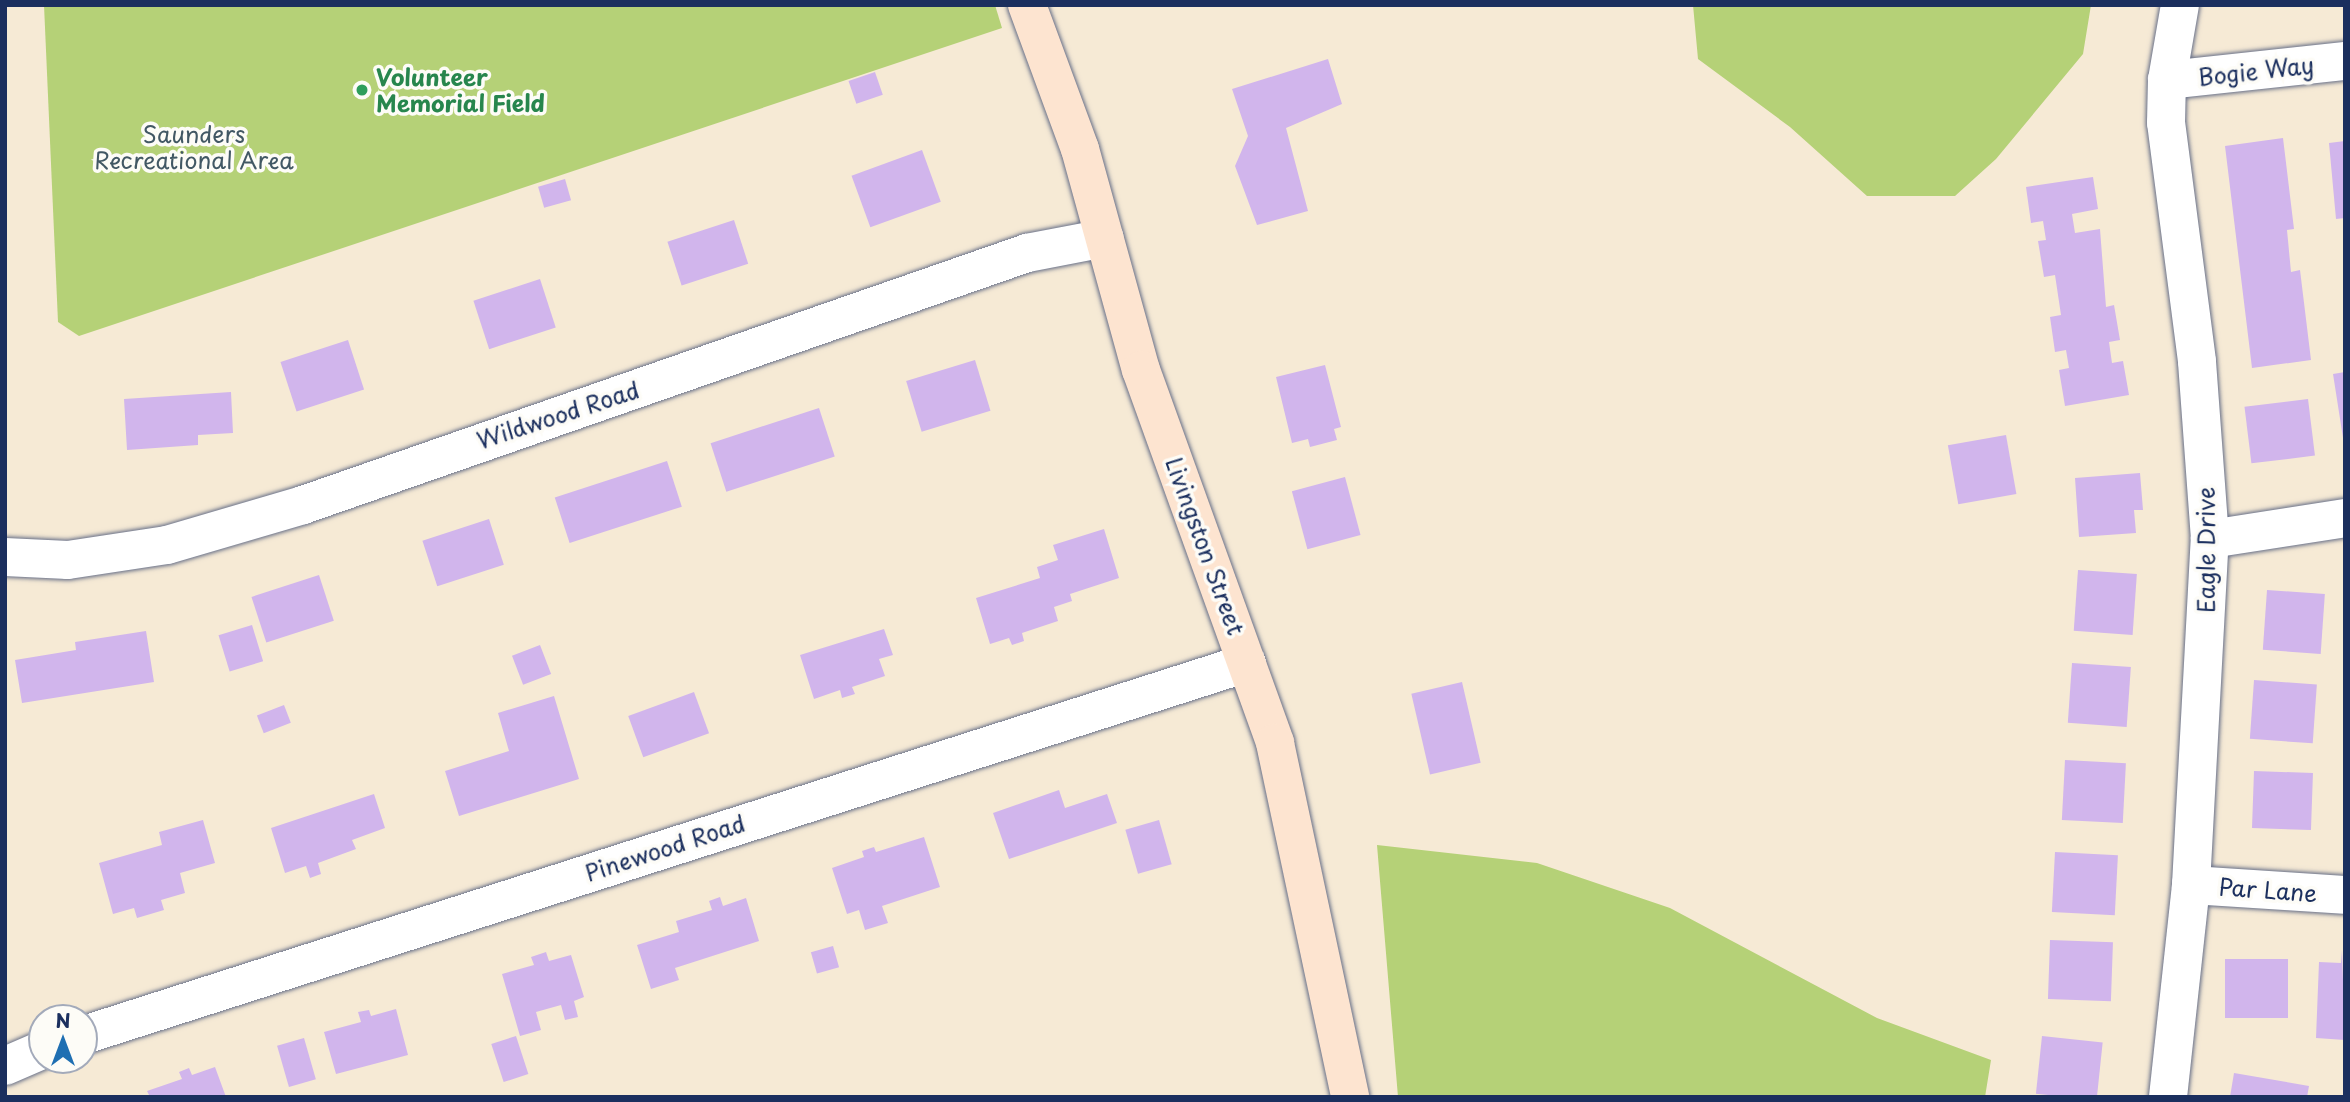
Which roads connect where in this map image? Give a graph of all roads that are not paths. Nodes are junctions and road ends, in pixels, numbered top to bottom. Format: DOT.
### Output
graph roads {
  1 [pos="1027,5"];
  2 [pos="2179,5"];
  3 [pos="2345,61"];
  4 [pos="2167,80"];
  5 [pos="1105,238"];
  6 [pos="2345,518"];
  7 [pos="2210,539"];
  8 [pos="5,557"];
  9 [pos="1247,663"];
  10 [pos="2191,885"];
  11 [pos="2345,895"];
  12 [pos="98,1031"];
  13 [pos="28,1056"];
  14 [pos="5,1066"];
  15 [pos="1350,1097"];
  16 [pos="2168,1097"];
  1 -- 5 [label="street, Livingston Street"];
  2 -- 4 [label="street, Eagle Drive"];
  3 -- 4 [label="street, Bogie Way"];
  4 -- 7 [label="street, Eagle Drive"];
  5 -- 8 [label="street, Wildwood Road"];
  5 -- 9 [label="street, Livingston Street"];
  6 -- 7 [label="street"];
  7 -- 10 [label="street, Eagle Drive"];
  9 -- 12 [label="street, Pinewood Road"];
  9 -- 15 [label="street, Livingston Street"];
  10 -- 11 [label="street, Par Lane"];
  10 -- 16 [label="street, Eagle Drive"];
  13 -- 14 [label="street"];
}
